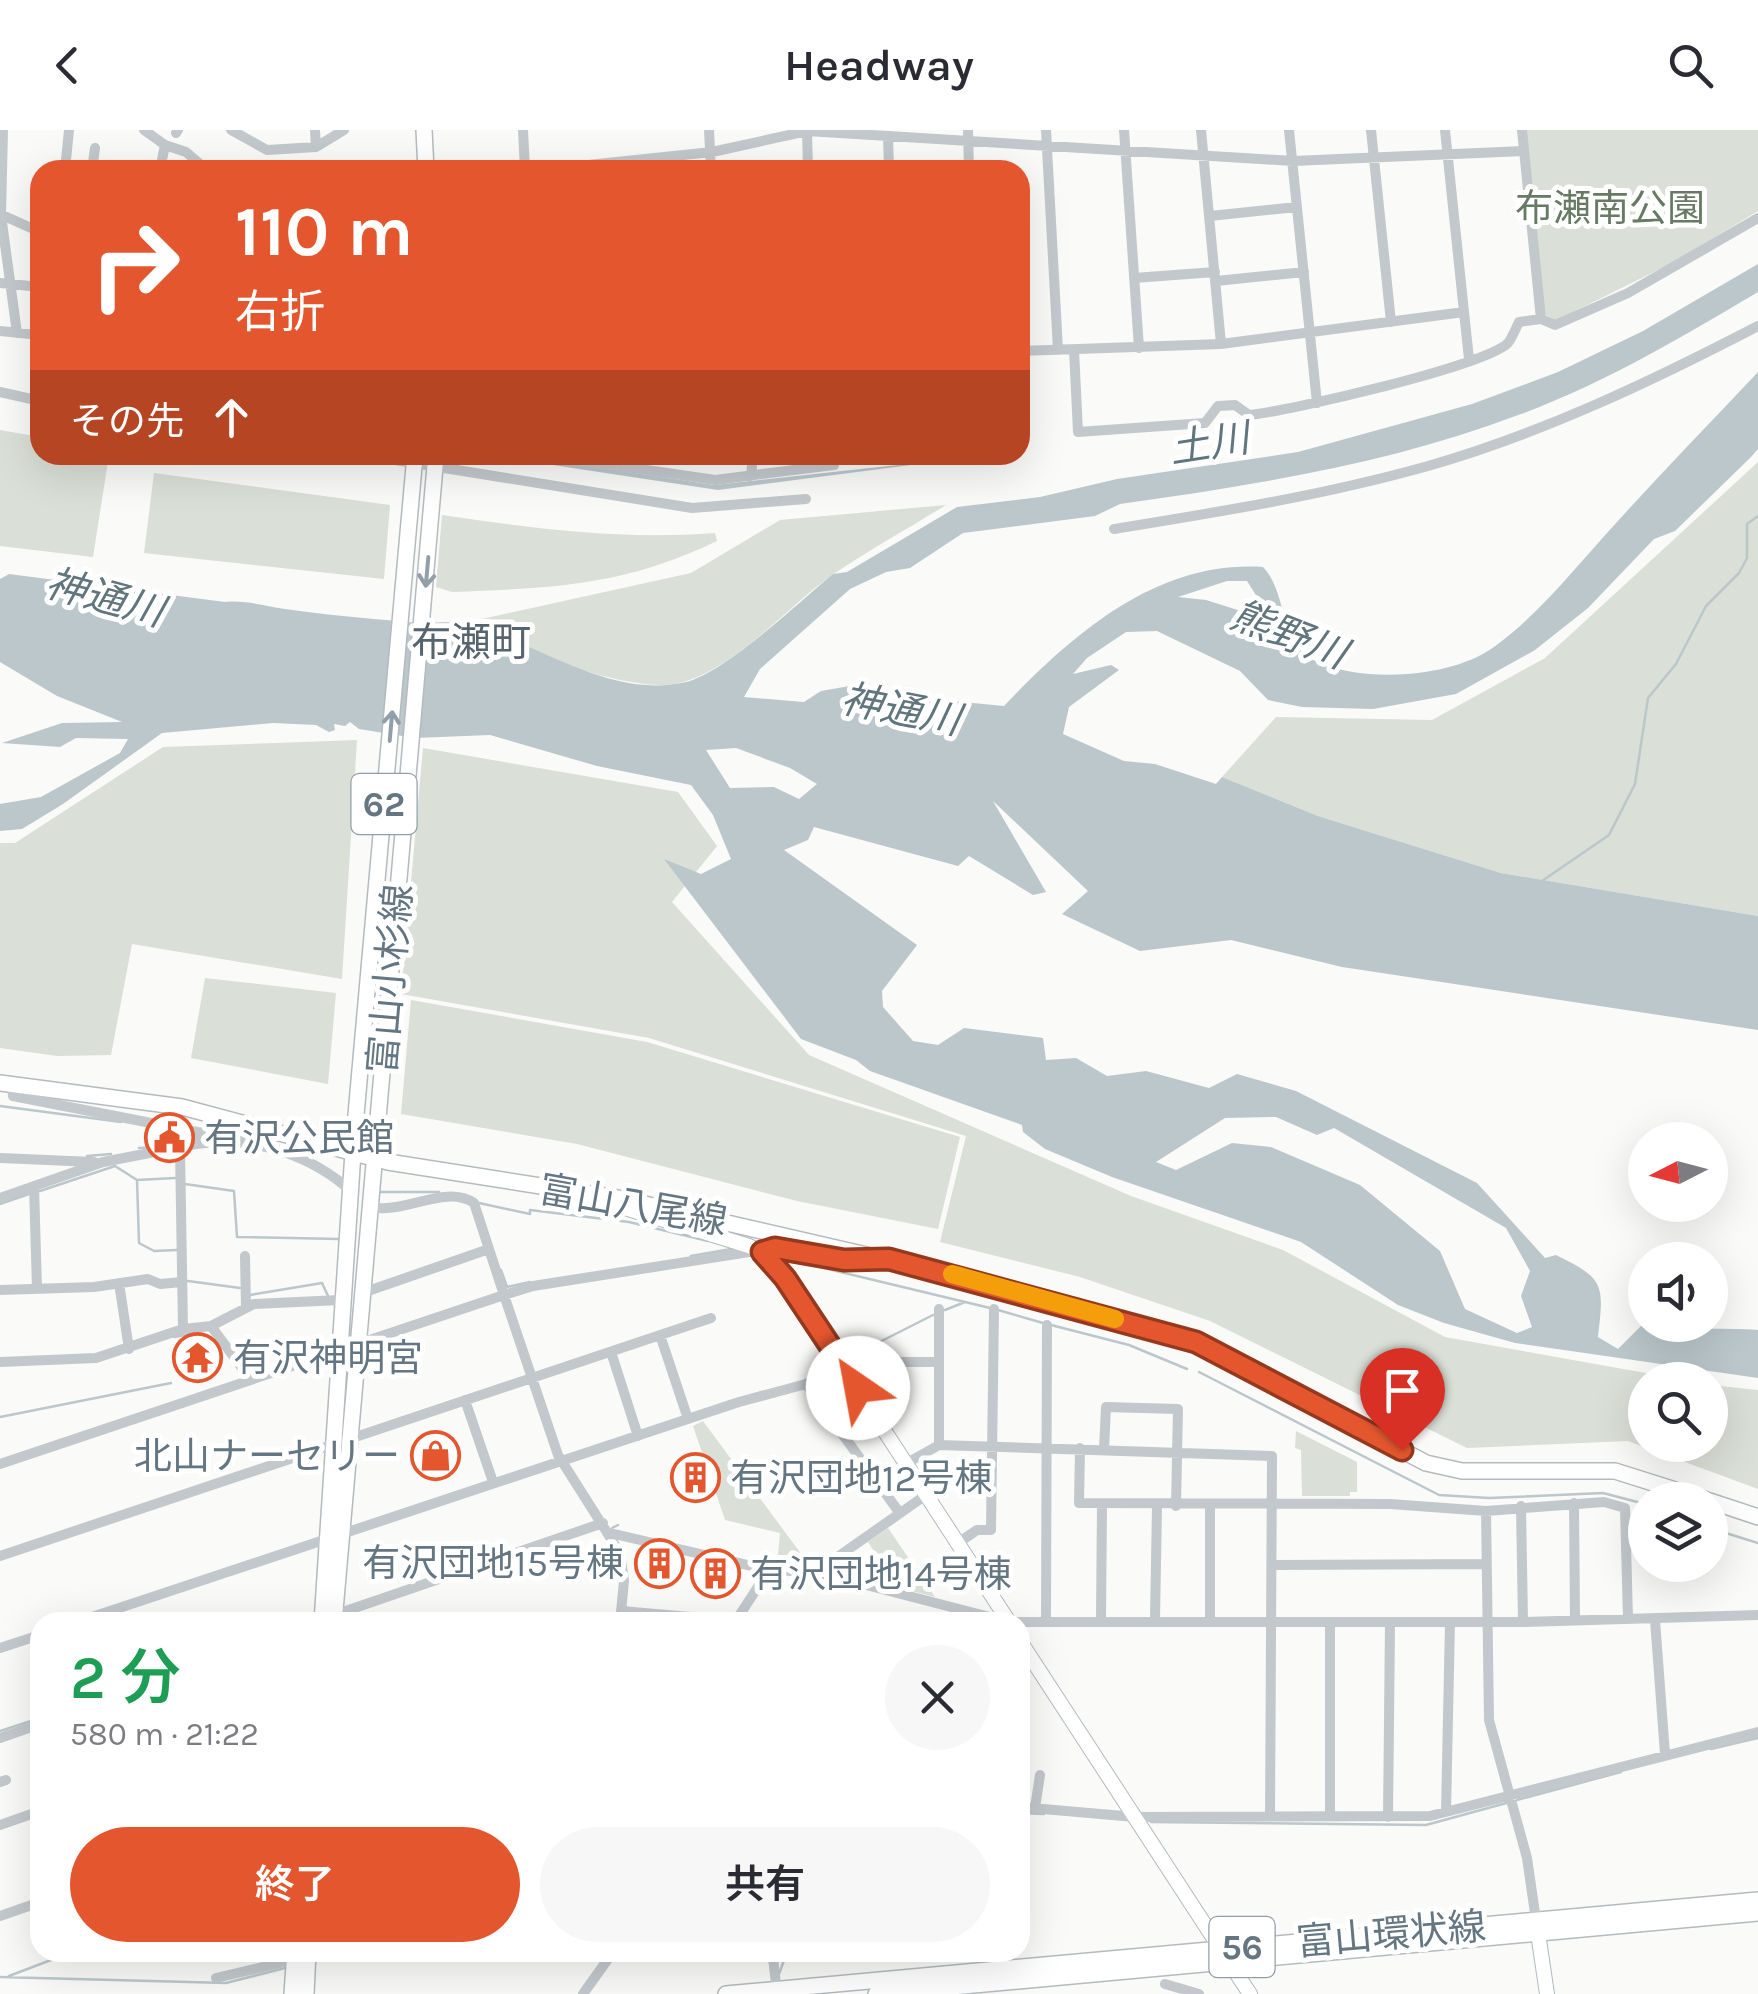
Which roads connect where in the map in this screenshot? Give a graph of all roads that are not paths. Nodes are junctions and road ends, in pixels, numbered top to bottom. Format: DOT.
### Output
graph roads {
  1 [pos="3,130"];
  2 [pos="69,130"];
  3 [pos="144,130"];
  4 [pos="232,130"];
  5 [pos="314,130"];
  6 [pos="344,130"];
  7 [pos="424,130"];
  8 [pos="523,130"];
  9 [pos="709,130"];
  10 [pos="808,130"];
  11 [pos="1046,130"];
  12 [pos="1124,130"];
  13 [pos="1202,130"];
  14 [pos="1290,130"];
  15 [pos="1371,130"];
  16 [pos="1445,130"];
  17 [pos="1522,130"];
  18 [pos="968,135"];
  19 [pos="888,136"];
  20 [pos="165,144"];
  21 [pos="1047,146"];
  22 [pos="95,148"];
  23 [pos="316,148"];
  24 [pos="1125,150"];
  25 [pos="1524,151"];
  26 [pos="712,152"];
  27 [pos="1447,154"];
  28 [pos="1204,156"];
  29 [pos="1374,157"];
  30 [pos="67,160"];
  31 [pos="93,160"];
  32 [pos="162,160"];
  33 [pos="195,160"];
  34 [pos="426,160"];
  35 [pos="524,160"];
  36 [pos="636,160"];
  37 [pos="711,160"];
  38 [pos="808,160"];
  39 [pos="889,160"];
  40 [pos="969,160"];
  41 [pos="1293,161"];
  42 [pos="1298,207"];
  43 [pos="0,214"];
  44 [pos="1210,216"];
  45 [pos="1758,218"];
  46 [pos="30,228"];
  47 [pos="1304,272"];
  48 [pos="1215,276"];
  49 [pos="1134,278"];
  50 [pos="5,283"];
  51 [pos="30,286"];
  52 [pos="1464,312"];
  53 [pos="1541,319"];
  54 [pos="1391,322"];
  55 [pos="1758,326"];
  56 [pos="0,331"];
  57 [pos="18,333"];
  58 [pos="30,334"];
  59 [pos="1310,335"];
  60 [pos="1222,344"];
  61 [pos="1140,348"];
  62 [pos="1058,350"];
  63 [pos="1074,350"];
  64 [pos="1030,351"];
  65 [pos="1469,359"];
  66 [pos="0,394"];
  67 [pos="30,399"];
  68 [pos="1317,403"];
  69 [pos="414,465"];
  70 [pos="436,465"];
  71 [pos="612,465"];
  72 [pos="752,465"];
  73 [pos="834,465"];
  74 [pos="751,476"];
  75 [pos="806,499"];
  76 [pos="1114,528"];
  77 [pos="6,1084"];
  78 [pos="197,1132"];
  79 [pos="323,1143"];
  80 [pos="196,1144"];
  81 [pos="354,1145"];
  82 [pos="180,1149"];
  83 [pos="0,1158"];
  84 [pos="373,1158"];
  85 [pos="103,1162"];
  86 [pos="34,1186"];
  87 [pos="344,1186"];
  88 [pos="583,1195"];
  89 [pos="0,1198"];
  90 [pos="380,1208"];
  91 [pos="489,1248"];
  92 [pos="762,1252"];
  93 [pos="245,1256"];
  94 [pos="889,1259"];
  95 [pos="182,1282"];
  96 [pos="119,1283"];
  97 [pos="38,1288"];
  98 [pos="0,1290"];
  99 [pos="368,1291"];
  100 [pos="504,1295"];
  101 [pos="340,1300"];
  102 [pos="246,1307"];
  103 [pos="940,1309"];
  104 [pos="994,1309"];
  105 [pos="711,1318"];
  106 [pos="1047,1324"];
  107 [pos="210,1326"];
  108 [pos="184,1329"];
  109 [pos="660,1335"];
  110 [pos="349,1347"];
  111 [pos="129,1349"];
  112 [pos="611,1352"];
  113 [pos="0,1362"];
  114 [pos="888,1362"];
  115 [pos="939,1362"];
  116 [pos="841,1363"];
  117 [pos="533,1378"];
  118 [pos="251,1380"];
  119 [pos="806,1384"];
  120 [pos="465,1400"];
  121 [pos="688,1419"];
  122 [pos="638,1436"];
  123 [pos="342,1441"];
  124 [pos="939,1446"];
  125 [pos="1046,1447"];
  126 [pos="992,1448"];
  127 [pos="1080,1448"];
  128 [pos="1104,1449"];
  129 [pos="1178,1451"];
  130 [pos="563,1460"];
  131 [pos="0,1464"];
  132 [pos="907,1464"];
  133 [pos="493,1482"];
  134 [pos="1651,1482"];
  135 [pos="926,1495"];
  136 [pos="1574,1502"];
  137 [pos="1102,1504"];
  138 [pos="1156,1506"];
  139 [pos="1176,1506"];
  140 [pos="1210,1506"];
  141 [pos="1273,1506"];
  142 [pos="1520,1506"];
  143 [pos="1728,1507"];
  144 [pos="1486,1511"];
  145 [pos="899,1512"];
  146 [pos="1756,1518"];
  147 [pos="606,1528"];
  148 [pos="336,1536"];
  149 [pos="958,1543"];
  150 [pos="0,1556"];
  151 [pos="1486,1564"];
  152 [pos="1272,1565"];
  153 [pos="769,1570"];
  154 [pos="816,1572"];
  155 [pos="107,1612"];
  156 [pos="331,1612"];
  157 [pos="354,1612"];
  158 [pos="620,1612"];
  159 [pos="741,1612"];
  160 [pos="970,1612"];
  161 [pos="1003,1612"];
  162 [pos="1758,1615"];
  163 [pos="1046,1619"];
  164 [pos="1100,1619"];
  165 [pos="1628,1619"];
  166 [pos="1030,1620"];
  167 [pos="1155,1620"];
  168 [pos="1210,1620"];
  169 [pos="1574,1620"];
  170 [pos="1656,1620"];
  171 [pos="1272,1622"];
  172 [pos="1450,1622"];
  173 [pos="1486,1622"];
  174 [pos="1524,1622"];
  175 [pos="1330,1623"];
  176 [pos="1390,1623"];
  177 [pos="30,1638"];
  178 [pos="0,1648"];
  179 [pos="1030,1656"];
  180 [pos="30,1728"];
  181 [pos="1758,1732"];
  182 [pos="0,1738"];
  183 [pos="1666,1754"];
  184 [pos="1040,1775"];
  185 [pos="1510,1794"];
  186 [pos="1030,1808"];
  187 [pos="1035,1808"];
  188 [pos="1446,1812"];
  189 [pos="30,1814"];
  190 [pos="1270,1816"];
  191 [pos="1330,1816"];
  192 [pos="1388,1816"];
  193 [pos="1135,1817"];
  194 [pos="0,1825"];
  195 [pos="1758,1900"];
  196 [pos="30,1906"];
  197 [pos="1758,1913"];
  198 [pos="0,1916"];
  199 [pos="1537,1926"];
  200 [pos="1224,1956"];
  201 [pos="278,1962"];
  202 [pos="300,1962"];
  203 [pos="302,1962"];
  204 [pos="605,1962"];
  205 [pos="775,1962"];
  206 [pos="216,1978"];
  207 [pos="1164,1984"];
  208 [pos="776,1992"];
  209 [pos="292,1994"];
  210 [pos="306,1994"];
  211 [pos="583,1994"];
  212 [pos="726,1994"];
  213 [pos="876,1994"];
  214 [pos="1199,1994"];
  215 [pos="1250,1994"];
  216 [pos="1548,1994"];
  1 -- 43 [label="street"];
  2 -- 30 [label="street"];
  3 -- 20 [label="street"];
  4 -- 23 [label="street"];
  5 -- 23 [label="street"];
  6 -- 23 [label="street"];
  7 -- 34 [label="main road"];
  8 -- 35 [label="street"];
  9 -- 26 [label="street"];
  10 -- 19 [label="street"];
  10 -- 26 [label="street"];
  10 -- 38 [label="street"];
  11 -- 21 [label="street"];
  12 -- 24 [label="street"];
  13 -- 28 [label="street"];
  14 -- 41 [label="street"];
  15 -- 29 [label="street"];
  16 -- 27 [label="street"];
  17 -- 25 [label="street"];
  18 -- 19 [label="street"];
  18 -- 21 [label="street"];
  18 -- 40 [label="street"];
  19 -- 39 [label="street"];
  20 -- 32 [label="street"];
  20 -- 33 [label="street"];
  21 -- 24 [label="street"];
  21 -- 62 [label="street"];
  22 -- 31 [label="street"];
  24 -- 28 [label="street"];
  24 -- 49 [label="street"];
  25 -- 27 [label="street"];
  25 -- 53 [label="street"];
  26 -- 36 [label="street"];
  26 -- 37 [label="street"];
  27 -- 29 [label="street"];
  27 -- 52 [label="street"];
  28 -- 41 [label="street"];
  28 -- 44 [label="street"];
  29 -- 41 [label="street"];
  29 -- 54 [label="street"];
  41 -- 42 [label="street"];
  42 -- 44 [label="street"];
  42 -- 47 [label="street"];
  43 -- 46 [label="street"];
  43 -- 50 [label="street"];
  44 -- 48 [label="street"];
  45 -- 53 [label="street"];
  47 -- 48 [label="street"];
  47 -- 59 [label="street"];
  48 -- 49 [label="street"];
  48 -- 60 [label="street"];
  49 -- 61 [label="street"];
  50 -- 51 [label="street"];
  50 -- 57 [label="street"];
  52 -- 54 [label="street"];
  52 -- 65 [label="street"];
  53 -- 65 [label="street"];
  54 -- 59 [label="street"];
  55 -- 76 [label="street"];
  56 -- 57 [label="street"];
  57 -- 58 [label="street"];
  59 -- 60 [label="street"];
  59 -- 68 [label="street"];
  60 -- 61 [label="street"];
  61 -- 63 [label="street"];
  62 -- 63 [label="street"];
  62 -- 64 [label="street"];
  63 -- 68 [label="street"];
  65 -- 68 [label="street"];
  66 -- 67 [label="street"];
  81 -- 69 [label="main road, 富山小杉線 / 62, one-way"];
  70 -- 75 [label="street"];
  70 -- 84 [label="main road, 富山小杉線 / 62, one-way"];
  71 -- 74 [label="street"];
  72 -- 74 [label="street"];
  73 -- 74 [label="street"];
  77 -- 78 [label="street"];
  77 -- 79 [label="main road, 富山八尾線"];
  78 -- 79 [label="street"];
  78 -- 80 [label="street"];
  79 -- 81 [label="main road, 富山八尾線"];
  80 -- 82 [label="street"];
  80 -- 87 [label="street"];
  81 -- 84 [label="main road, 富山八尾線"];
  81 -- 110 [label="main road, 富山小杉線 / 62"];
  82 -- 85 [label="street"];
  82 -- 95 [label="street"];
  83 -- 85 [label="street"];
  84 -- 88 [label="main road, 富山八尾線"];
  84 -- 110 [label="main road, 富山小杉線 / 62"];
  85 -- 86 [label="street"];
  86 -- 89 [label="street"];
  86 -- 97 [label="street"];
  88 -- 92 [label="street"];
  88 -- 94 [label="main road, 富山八尾線"];
  90 -- 91 [label="street"];
  91 -- 99 [label="street"];
  91 -- 100 [label="street"];
  92 -- 94 [label="street"];
  92 -- 100 [label="street"];
  92 -- 116 [label="street"];
  93 -- 102 [label="street"];
  94 -- 134 [label="main road, 富山八尾線"];
  95 -- 96 [label="street"];
  95 -- 108 [label="street"];
  96 -- 97 [label="street"];
  96 -- 111 [label="street"];
  97 -- 98 [label="street"];
  100 -- 110 [label="street"];
  100 -- 117 [label="street"];
  101 -- 102 [label="street"];
  102 -- 107 [label="street"];
  103 -- 115 [label="street"];
  104 -- 126 [label="street"];
  105 -- 109 [label="street"];
  106 -- 125 [label="street"];
  107 -- 108 [label="street"];
  107 -- 118 [label="street"];
  108 -- 111 [label="street"];
  109 -- 112 [label="street"];
  109 -- 121 [label="street"];
  110 -- 118 [label="street"];
  110 -- 123 [label="main road, 富山小杉線 / 62"];
  111 -- 113 [label="street"];
  112 -- 117 [label="street"];
  112 -- 122 [label="street"];
  114 -- 115 [label="street"];
  115 -- 124 [label="street"];
  116 -- 119 [label="street"];
  116 -- 132 [label="street"];
  117 -- 120 [label="street"];
  117 -- 130 [label="street"];
  118 -- 131 [label="street"];
  119 -- 121 [label="street"];
  119 -- 145 [label="street"];
  120 -- 123 [label="street"];
  120 -- 133 [label="street"];
  121 -- 122 [label="street"];
  122 -- 130 [label="street"];
  123 -- 148 [label="main road, 富山小杉線 / 62"];
  123 -- 150 [label="street"];
  124 -- 126 [label="street"];
  124 -- 132 [label="street"];
  125 -- 126 [label="street"];
  125 -- 127 [label="street"];
  125 -- 163 [label="street"];
  126 -- 149 [label="street"];
  127 -- 128 [label="street"];
  127 -- 137 [label="street"];
  128 -- 129 [label="street"];
  128 -- 129 [label="street"];
  129 -- 139 [label="street"];
  129 -- 141 [label="street"];
  130 -- 133 [label="street"];
  130 -- 147 [label="street"];
  132 -- 135 [label="street"];
  133 -- 148 [label="street"];
  135 -- 145 [label="street"];
  135 -- 149 [label="street"];
  136 -- 142 [label="street"];
  136 -- 165 [label="street"];
  136 -- 169 [label="street"];
  137 -- 138 [label="street"];
  137 -- 164 [label="street"];
  138 -- 139 [label="street"];
  138 -- 167 [label="street"];
  139 -- 140 [label="street"];
  140 -- 141 [label="street"];
  140 -- 168 [label="street"];
  141 -- 144 [label="street"];
  141 -- 152 [label="street"];
  142 -- 144 [label="street"];
  142 -- 174 [label="street"];
  143 -- 146 [label="main road, 富山八尾線"];
  144 -- 151 [label="street"];
  145 -- 154 [label="street"];
  147 -- 153 [label="street"];
  147 -- 157 [label="street"];
  147 -- 158 [label="street"];
  148 -- 155 [label="street"];
  148 -- 156 [label="main road, 富山小杉線 / 62"];
  149 -- 161 [label="street"];
  151 -- 152 [label="street"];
  151 -- 173 [label="street"];
  152 -- 171 [label="street"];
  153 -- 154 [label="street"];
  153 -- 159 [label="street"];
  154 -- 160 [label="street"];
  162 -- 170 [label="street"];
  163 -- 164 [label="street"];
  163 -- 166 [label="street"];
  164 -- 167 [label="street"];
  165 -- 169 [label="street"];
  165 -- 170 [label="street"];
  167 -- 168 [label="street"];
  168 -- 171 [label="street"];
  169 -- 174 [label="street"];
  170 -- 183 [label="street"];
  171 -- 175 [label="street"];
  171 -- 190 [label="street"];
  172 -- 173 [label="street"];
  172 -- 176 [label="street"];
  172 -- 188 [label="street"];
  173 -- 174 [label="street"];
  173 -- 185 [label="street"];
  175 -- 176 [label="street"];
  175 -- 191 [label="street"];
  176 -- 192 [label="street"];
  177 -- 178 [label="street"];
  179 -- 193 [label="street"];
  180 -- 182 [label="street"];
  181 -- 183 [label="street"];
  183 -- 185 [label="street"];
  184 -- 187 [label="street"];
  185 -- 188 [label="street"];
  185 -- 199 [label="street"];
  186 -- 187 [label="street"];
  187 -- 193 [label="street"];
  188 -- 192 [label="street"];
  189 -- 194 [label="street"];
  190 -- 191 [label="street"];
  190 -- 193 [label="street"];
  191 -- 192 [label="street"];
  193 -- 200 [label="street"];
  195 -- 199 [label="main road, 富山環状線 / 56"];
  196 -- 198 [label="street"];
  197 -- 199 [label="main road, 富山環状線 / 56"];
  199 -- 200 [label="main road, 富山環状線 / 56"];
  199 -- 216 [label="street"];
  200 -- 208 [label="main road, 富山環状線 / 56"];
  200 -- 213 [label="main road, 富山環状線 / 56"];
  200 -- 215 [label="street"];
  201 -- 206 [label="street"];
  202 -- 209 [label="main road"];
  203 -- 210 [label="main road"];
  204 -- 211 [label="street"];
  205 -- 208 [label="street"];
  207 -- 214 [label="street"];
  208 -- 212 [label="main road, 富山環状線 / 56"];
}
